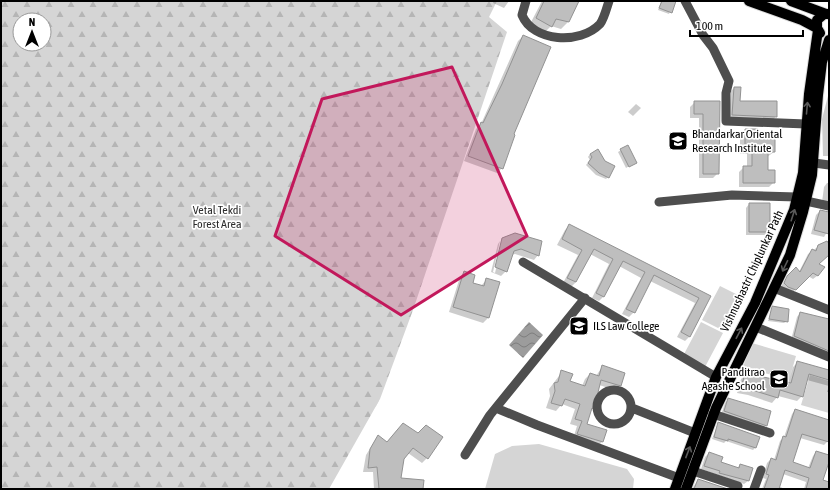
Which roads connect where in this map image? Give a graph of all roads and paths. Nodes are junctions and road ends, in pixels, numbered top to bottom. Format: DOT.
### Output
graph roads {
  1 [pos="526,1"];
  2 [pos="609,1"];
  3 [pos="685,1"];
  4 [pos="749,1"];
  5 [pos="792,1"];
  6 [pos="827,14"];
  7 [pos="818,29"];
  8 [pos="829,35"];
  9 [pos="829,40"];
  10 [pos="806,124"];
  11 [pos="808,162"];
  12 [pos="829,165"];
  13 [pos="802,199"];
  14 [pos="659,202"];
  15 [pos="829,206"];
  16 [pos="523,262"];
  17 [pos="774,288"];
  18 [pos="585,298"];
  19 [pos="828,308"];
  20 [pos="756,327"];
  21 [pos="829,357"];
  22 [pos="716,377"];
  23 [pos="496,408"];
  24 [pos="632,408"];
  25 [pos="714,414"];
  26 [pos="695,433"];
  27 [pos="770,433"];
  28 [pos="465,455"];
  29 [pos="761,470"];
  30 [pos="693,471"];
  31 [pos="678,478"];
  32 [pos="738,486"];
  33 [pos="675,489"];
  34 [pos="686,489"];
  35 [pos="754,489"];
  1 -- 2 [label="street"];
  3 -- 10 [label="street"];
  4 -- 7 [label="main road"];
  5 -- 6 [label="main road"];
  6 -- 7 [label="main road"];
  7 -- 8 [label="main road"];
  10 -- 7 [label="main road, Vishnushastri Chiplunkar Path, one-way"];
  9 -- 11 [label="main road, Vishnushastri Chiplunkar Path"];
  10 -- 11 [label="main road, Vishnushastri Chiplunkar Path"];
  11 -- 12 [label="street"];
  11 -- 13 [label="main road, Vishnushastri Chiplunkar Path"];
  13 -- 14 [label="street"];
  13 -- 15 [label="street"];
  13 -- 17 [label="main road, Vishnushastri Chiplunkar Path, one-way"];
  22 -- 13 [label="main road, Vishnushastri Chiplunkar Path, one-way"];
  16 -- 18 [label="street"];
  17 -- 19 [label="street"];
  17 -- 20 [label="main road, Vishnushastri Chiplunkar Path"];
  18 -- 22 [label="street"];
  18 -- 23 [label="street"];
  20 -- 21 [label="street"];
  20 -- 25 [label="main road, Vishnushastri Chiplunkar Path"];
  22 -- 26 [label="main road, Vishnushastri Chiplunkar Path"];
  23 -- 28 [label="street"];
  23 -- 31 [label="street"];
  24 -- 26 [label="street"];
  25 -- 27 [label="street"];
  25 -- 30 [label="main road, Vishnushastri Chiplunkar Path"];
  31 -- 26 [label="main road, Vishnushastri Chiplunkar Path, one-way"];
  29 -- 35 [label="street"];
  30 -- 32 [label="street"];
  30 -- 34 [label="main road, Vishnushastri Chiplunkar Path"];
  31 -- 33 [label="main road, Vishnushastri Chiplunkar Path"];
}
